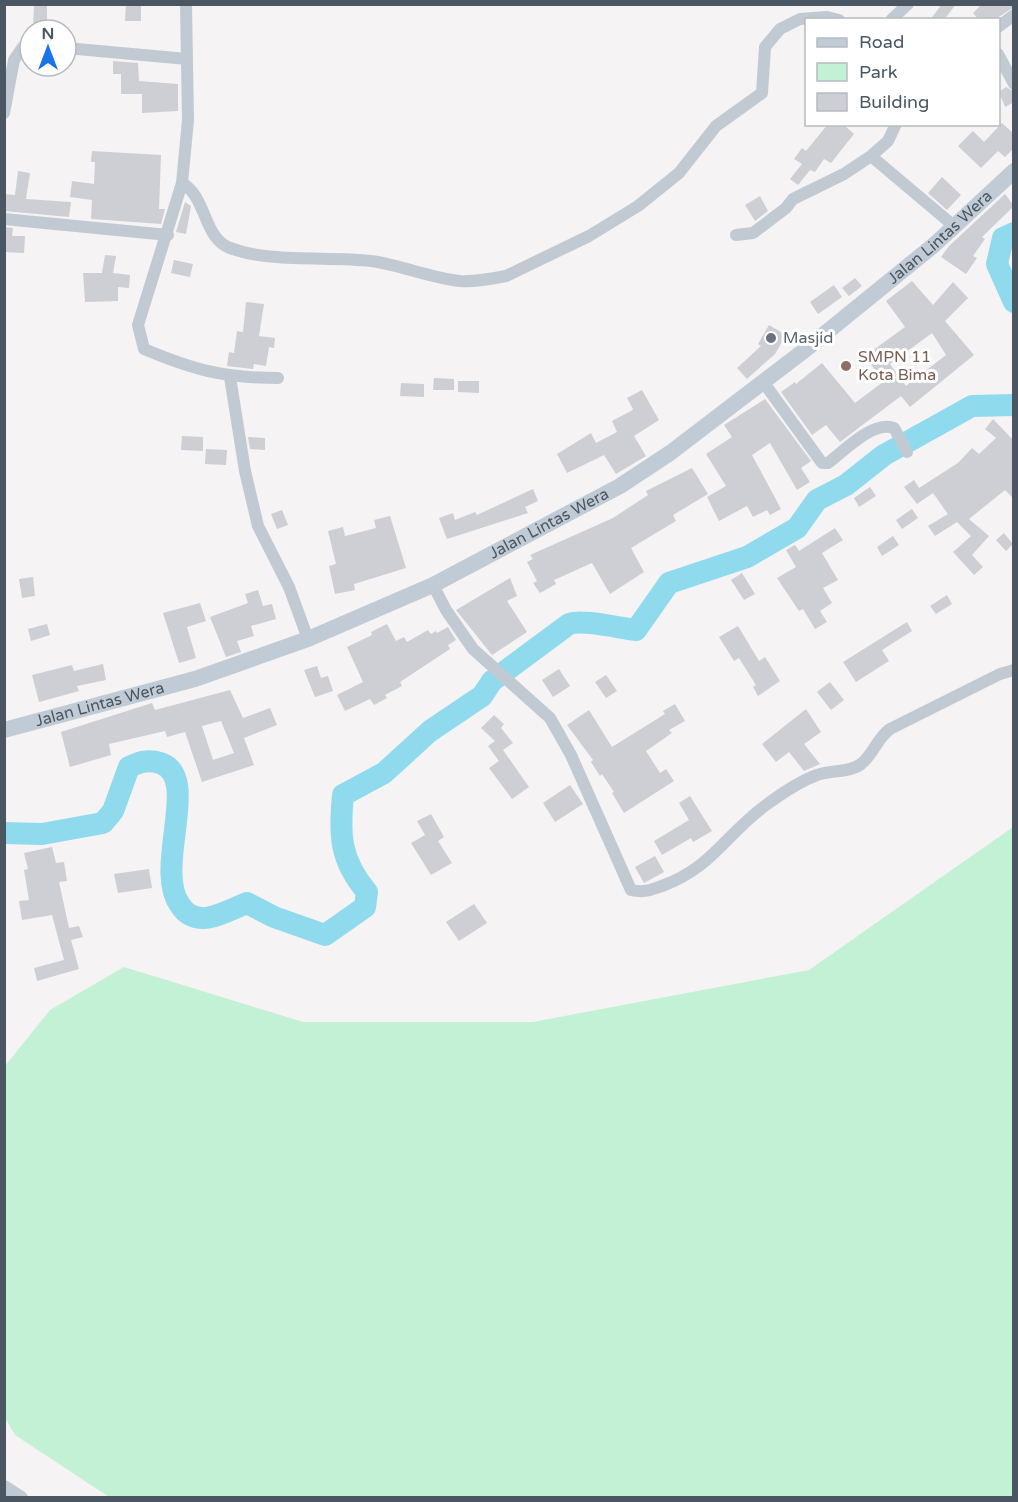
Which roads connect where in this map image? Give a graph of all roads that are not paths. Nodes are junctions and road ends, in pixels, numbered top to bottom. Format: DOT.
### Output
graph roads {
  1 [pos="186,4"];
  2 [pos="908,4"];
  3 [pos="1014,15"];
  4 [pos="813,18"];
  5 [pos="830,18"];
  6 [pos="893,18"];
  7 [pos="805,19"];
  8 [pos="1000,26"];
  9 [pos="78,49"];
  10 [pos="18,54"];
  11 [pos="1000,56"];
  12 [pos="187,59"];
  13 [pos="1014,84"];
  14 [pos="4,113"];
  15 [pos="895,126"];
  16 [pos="871,156"];
  17 [pos="1014,171"];
  18 [pos="183,183"];
  19 [pos="4,219"];
  20 [pos="954,226"];
  21 [pos="736,235"];
  22 [pos="168,236"];
  23 [pos="230,377"];
  24 [pos="278,378"];
  25 [pos="764,382"];
  26 [pos="907,452"];
  27 [pos="433,585"];
  28 [pos="308,639"];
  29 [pos="1014,670"];
  30 [pos="4,730"];
  31 [pos="4,1487"];
  32 [pos="21,1497"];
  1 -- 12 [label="street"];
  2 -- 6 [label="street"];
  3 -- 8 [label="street"];
  4 -- 5 [label="street"];
  7 -- 18 [label="street"];
  9 -- 12 [label="street"];
  10 -- 14 [label="street"];
  11 -- 13 [label="street"];
  12 -- 18 [label="street"];
  15 -- 16 [label="street"];
  16 -- 20 [label="street"];
  16 -- 21 [label="street"];
  17 -- 20 [label="main road, Jalan Lintas Wera"];
  18 -- 22 [label="street"];
  19 -- 22 [label="street"];
  20 -- 25 [label="main road, Jalan Lintas Wera"];
  22 -- 23 [label="street"];
  23 -- 24 [label="street"];
  23 -- 28 [label="street"];
  25 -- 26 [label="street"];
  25 -- 27 [label="main road, Jalan Lintas Wera"];
  27 -- 28 [label="main road, Jalan Lintas Wera"];
  27 -- 29 [label="street"];
  28 -- 30 [label="main road, Jalan Lintas Wera"];
  31 -- 32 [label="street"];
}
